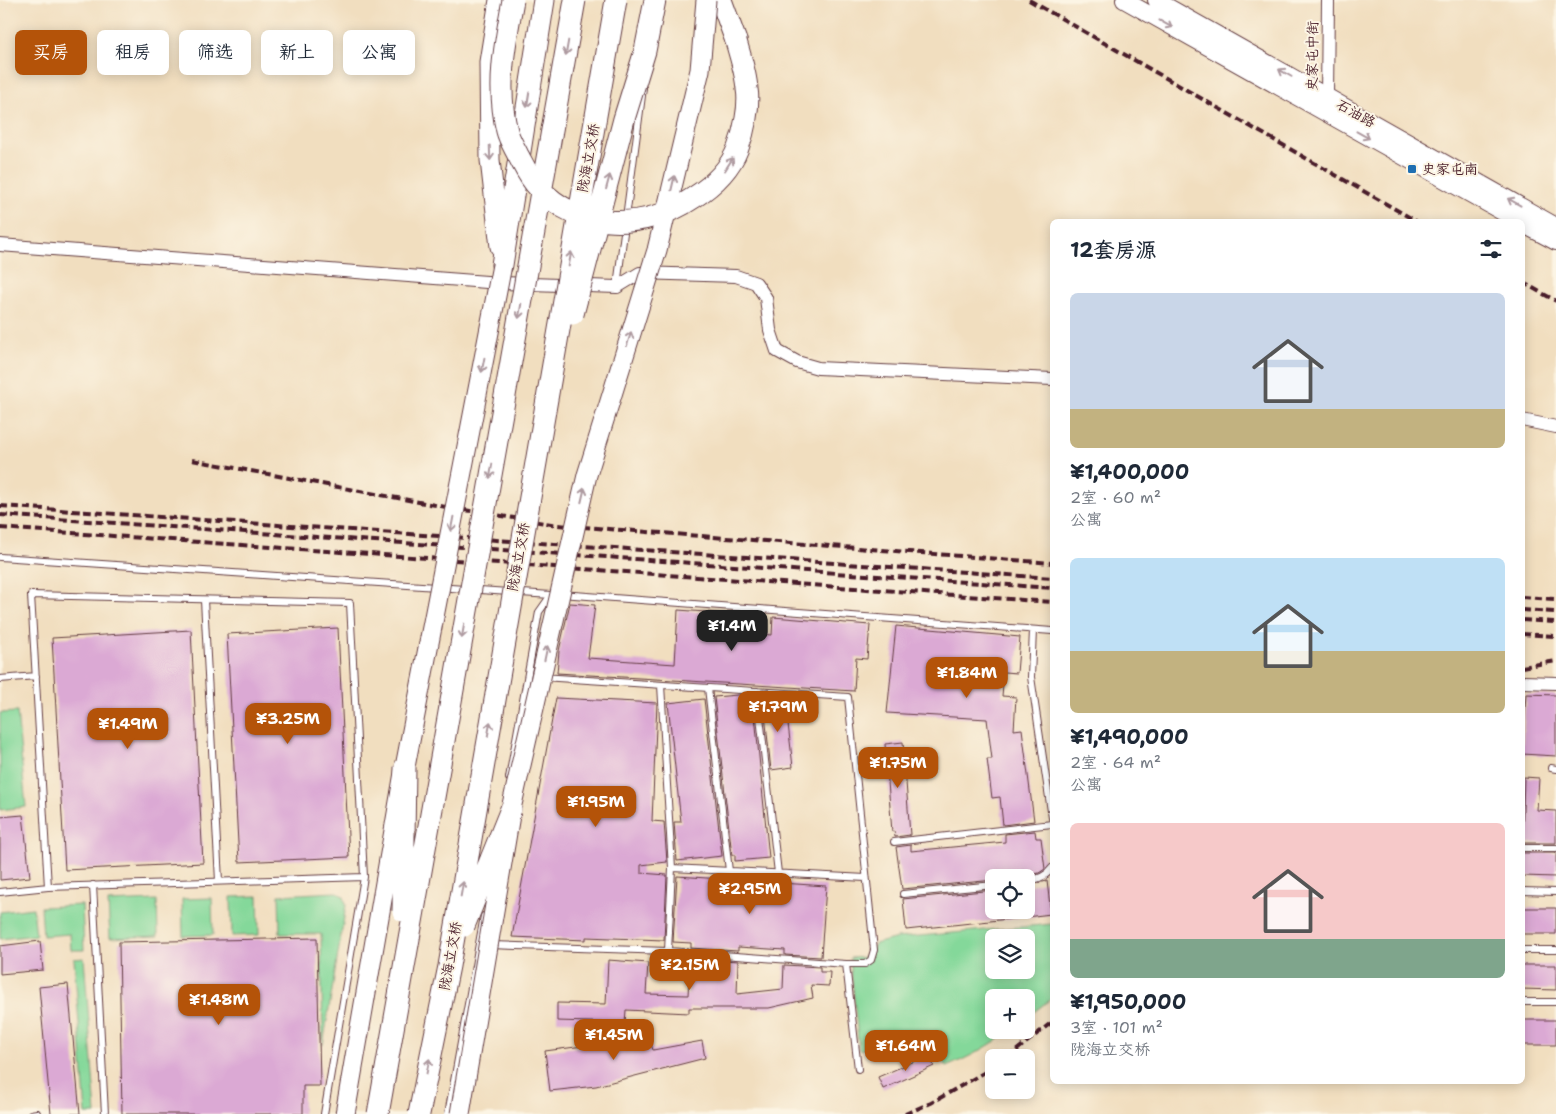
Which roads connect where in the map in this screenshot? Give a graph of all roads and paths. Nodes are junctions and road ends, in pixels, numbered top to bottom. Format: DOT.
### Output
graph roads {
  1 [pos="498,0"];
  2 [pos="513,0"];
  3 [pos="544,0"];
  4 [pos="575,0"];
  5 [pos="616,0"];
  6 [pos="655,0"];
  7 [pos="706,0"];
  8 [pos="721,0"];
  9 [pos="1124,0"];
  10 [pos="1156,0"];
  11 [pos="1328,0"];
  12 [pos="1324,104"];
  13 [pos="1515,219"];
  14 [pos="1525,226"];
  15 [pos="1556,226"];
  16 [pos="1556,242"];
  17 [pos="0,245"];
  18 [pos="502,265"];
  19 [pos="617,287"];
  20 [pos="1050,379"];
  21 [pos="1525,421"];
  22 [pos="1556,428"];
  23 [pos="534,466"];
  24 [pos="0,557"];
  25 [pos="442,587"];
  26 [pos="551,595"];
  27 [pos="204,600"];
  28 [pos="1033,630"];
  29 [pos="1050,631"];
  30 [pos="36,676"];
  31 [pos="527,676"];
  32 [pos="0,679"];
  33 [pos="1525,682"];
  34 [pos="1556,683"];
  35 [pos="662,685"];
  36 [pos="708,688"];
  37 [pos="757,691"];
  38 [pos="404,766"];
  39 [pos="508,782"];
  40 [pos="508,805"];
  41 [pos="1050,805"];
  42 [pos="1050,824"];
  43 [pos="894,842"];
  44 [pos="1525,848"];
  45 [pos="1556,848"];
  46 [pos="672,868"];
  47 [pos="729,871"];
  48 [pos="1050,871"];
  49 [pos="778,873"];
  50 [pos="364,877"];
  51 [pos="866,878"];
  52 [pos="1035,880"];
  53 [pos="219,881"];
  54 [pos="93,885"];
  55 [pos="985,886"];
  56 [pos="48,887"];
  57 [pos="489,887"];
  58 [pos="0,892"];
  59 [pos="1525,892"];
  60 [pos="1556,892"];
  61 [pos="903,894"];
  62 [pos="381,904"];
  63 [pos="486,906"];
  64 [pos="478,945"];
  65 [pos="668,950"];
  66 [pos="1525,950"];
  67 [pos="1556,950"];
  68 [pos="846,964"];
  69 [pos="449,966"];
  70 [pos="402,979"];
  71 [pos="1525,1002"];
  72 [pos="1556,1002"];
  73 [pos="858,1069"];
  74 [pos="105,1114"];
  75 [pos="324,1114"];
  76 [pos="341,1114"];
  77 [pos="345,1114"];
  78 [pos="378,1114"];
  79 [pos="418,1114"];
  80 [pos="448,1114"];
  81 [pos="460,1114"];
  1 -- 18 [label="main road, one-way"];
  2 -- 8 [label="main road, one-way, bridge"];
  3 -- 18 [label="main road, one-way, bridge"];
  4 -- 70 [label="main road, one-way, bridge"];
  23 -- 5 [label="main road, 陇海立交桥, one-way, bridge"];
  6 -- 19 [label="lane"];
  23 -- 6 [label="main road, one-way, bridge"];
  40 -- 7 [label="main road, one-way, bridge"];
  9 -- 12 [label="street, 石油路, one-way"];
  12 -- 10 [label="street, 石油路, one-way"];
  11 -- 12 [label="street, 史家屯中街"];
  12 -- 13 [label="street, 石油路, one-way"];
  15 -- 12 [label="street, 石油路, one-way"];
  14 -- 16 [label="street"];
  17 -- 19 [label="street"];
  18 -- 38 [label="main road, one-way, bridge"];
  19 -- 20 [label="street"];
  21 -- 22 [label="street"];
  69 -- 23 [label="main road, 陇海立交桥, one-way, bridge"];
  24 -- 25 [label="lane"];
  25 -- 26 [label="lane"];
  25 -- 62 [label="lane"];
  26 -- 28 [label="lane"];
  26 -- 31 [label="lane"];
  27 -- 30 [label="lane"];
  27 -- 50 [label="lane"];
  27 -- 53 [label="lane"];
  28 -- 29 [label="lane"];
  28 -- 41 [label="lane"];
  30 -- 32 [label="lane"];
  30 -- 56 [label="lane"];
  31 -- 35 [label="lane"];
  31 -- 39 [label="lane"];
  33 -- 34 [label="street"];
  35 -- 36 [label="lane"];
  35 -- 46 [label="lane"];
  36 -- 37 [label="lane"];
  36 -- 47 [label="lane"];
  37 -- 49 [label="lane"];
  37 -- 51 [label="lane"];
  38 -- 62 [label="main road, bridge"];
  38 -- 70 [label="main road, bridge"];
  40 -- 57 [label="lane"];
  40 -- 69 [label="main road, bridge"];
  40 -- 81 [label="main road, bridge"];
  42 -- 43 [label="lane"];
  44 -- 45 [label="lane"];
  46 -- 47 [label="lane"];
  46 -- 65 [label="lane"];
  47 -- 49 [label="lane"];
  48 -- 52 [label="lane"];
  49 -- 51 [label="lane"];
  50 -- 53 [label="lane"];
  50 -- 75 [label="lane"];
  51 -- 68 [label="lane"];
  53 -- 54 [label="lane"];
  54 -- 56 [label="lane"];
  54 -- 74 [label="lane"];
  55 -- 61 [label="lane"];
  56 -- 58 [label="lane"];
  59 -- 60 [label="lane"];
  62 -- 76 [label="lane"];
  62 -- 77 [label="main road, bridge"];
  63 -- 64 [label="lane"];
  64 -- 65 [label="lane"];
  64 -- 80 [label="lane"];
  65 -- 68 [label="lane"];
  66 -- 67 [label="lane"];
  68 -- 73 [label="lane"];
  79 -- 69 [label="main road, 陇海立交桥, one-way, bridge"];
  70 -- 78 [label="main road, bridge"];
  71 -- 72 [label="lane"];
}
